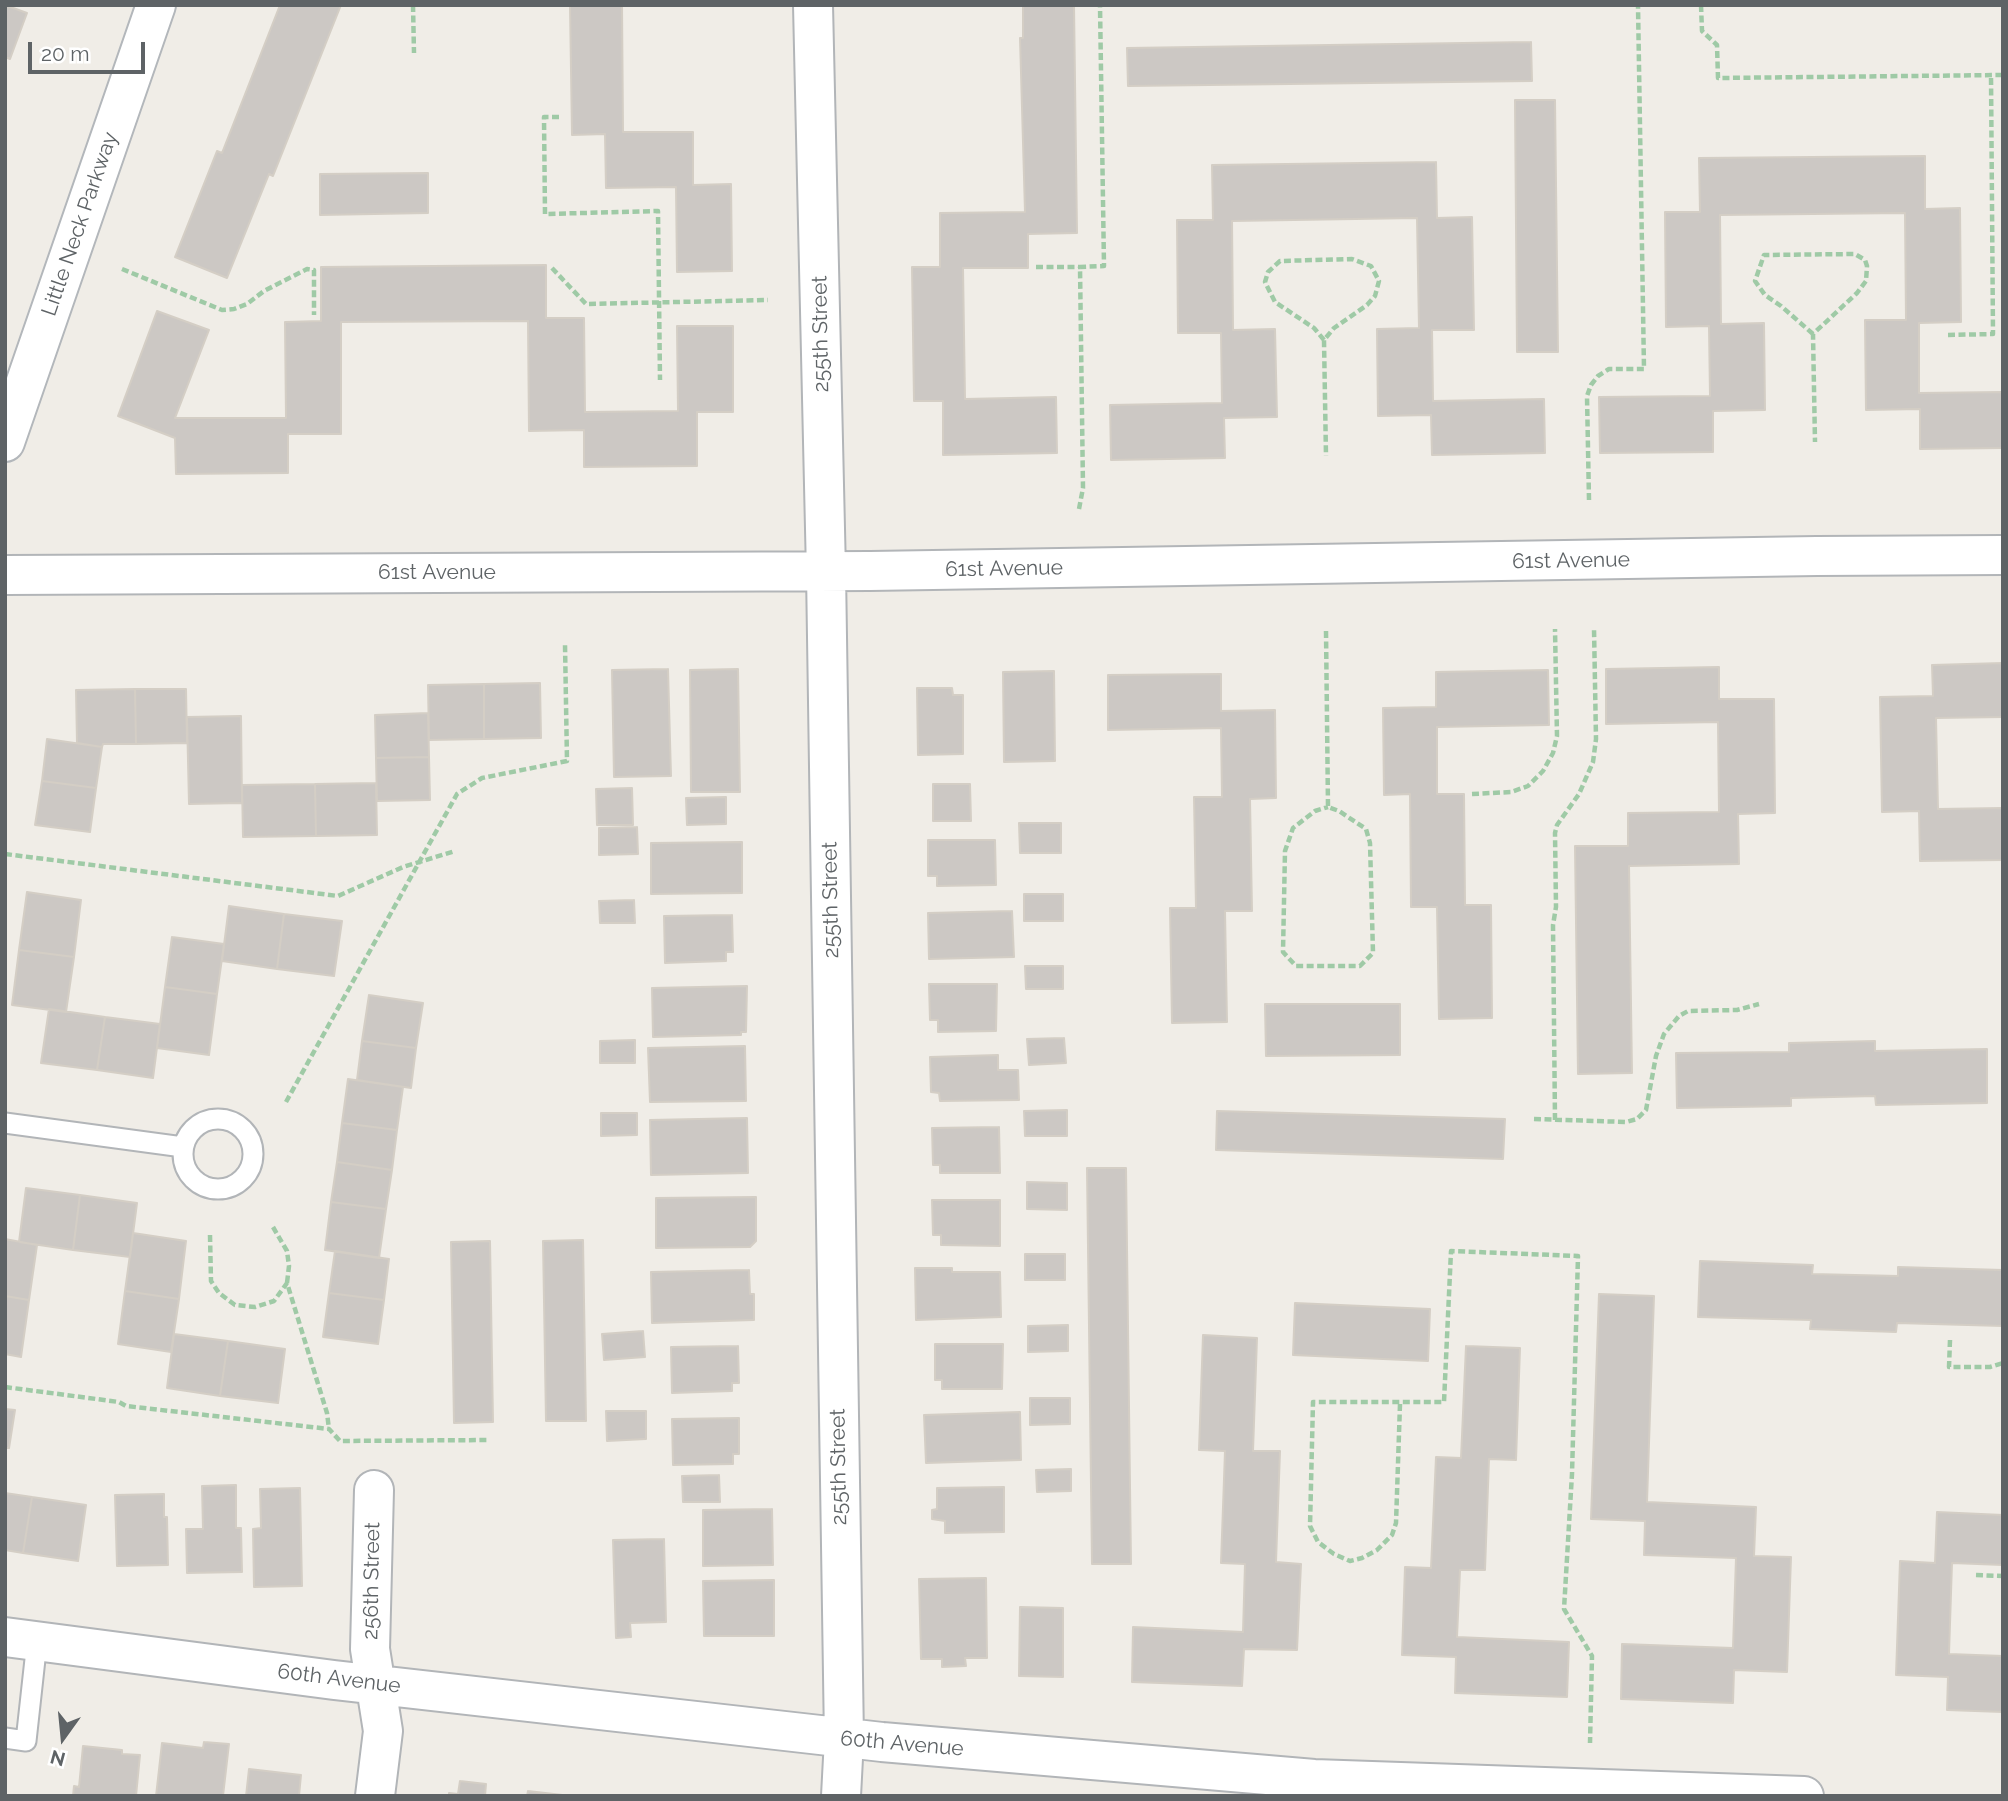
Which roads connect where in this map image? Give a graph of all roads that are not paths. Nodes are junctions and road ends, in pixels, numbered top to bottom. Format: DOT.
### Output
graph roads {
  1 [pos="156,5"];
  2 [pos="813,5"];
  3 [pos="5,442"];
  4 [pos="2003,555"];
  5 [pos="826,572"];
  6 [pos="5,575"];
  7 [pos="5,1123"];
  8 [pos="183,1147"];
  9 [pos="374,1490"];
  10 [pos="21,1639"];
  11 [pos="377,1684"];
  12 [pos="5,1738"];
  13 [pos="844,1739"];
  14 [pos="1313,1787"];
  15 [pos="376,1796"];
  16 [pos="841,1796"];
  17 [pos="1804,1796"];
  1 -- 3 [label="street, Little Neck Parkway"];
  2 -- 5 [label="street, 255th Street"];
  4 -- 5 [label="street, 61st Avenue"];
  5 -- 6 [label="street, 61st Avenue"];
  5 -- 13 [label="street, 255th Street"];
  7 -- 8 [label="lane"];
  9 -- 11 [label="street, 256th Street"];
  10 -- 11 [label="street, 60th Avenue"];
  10 -- 12 [label="lane"];
  11 -- 13 [label="street, 60th Avenue"];
  11 -- 15 [label="street, 256th Street"];
  13 -- 14 [label="street, 60th Avenue"];
  13 -- 16 [label="street, 255th Street"];
  14 -- 17 [label="street, 60th Avenue"];
}
